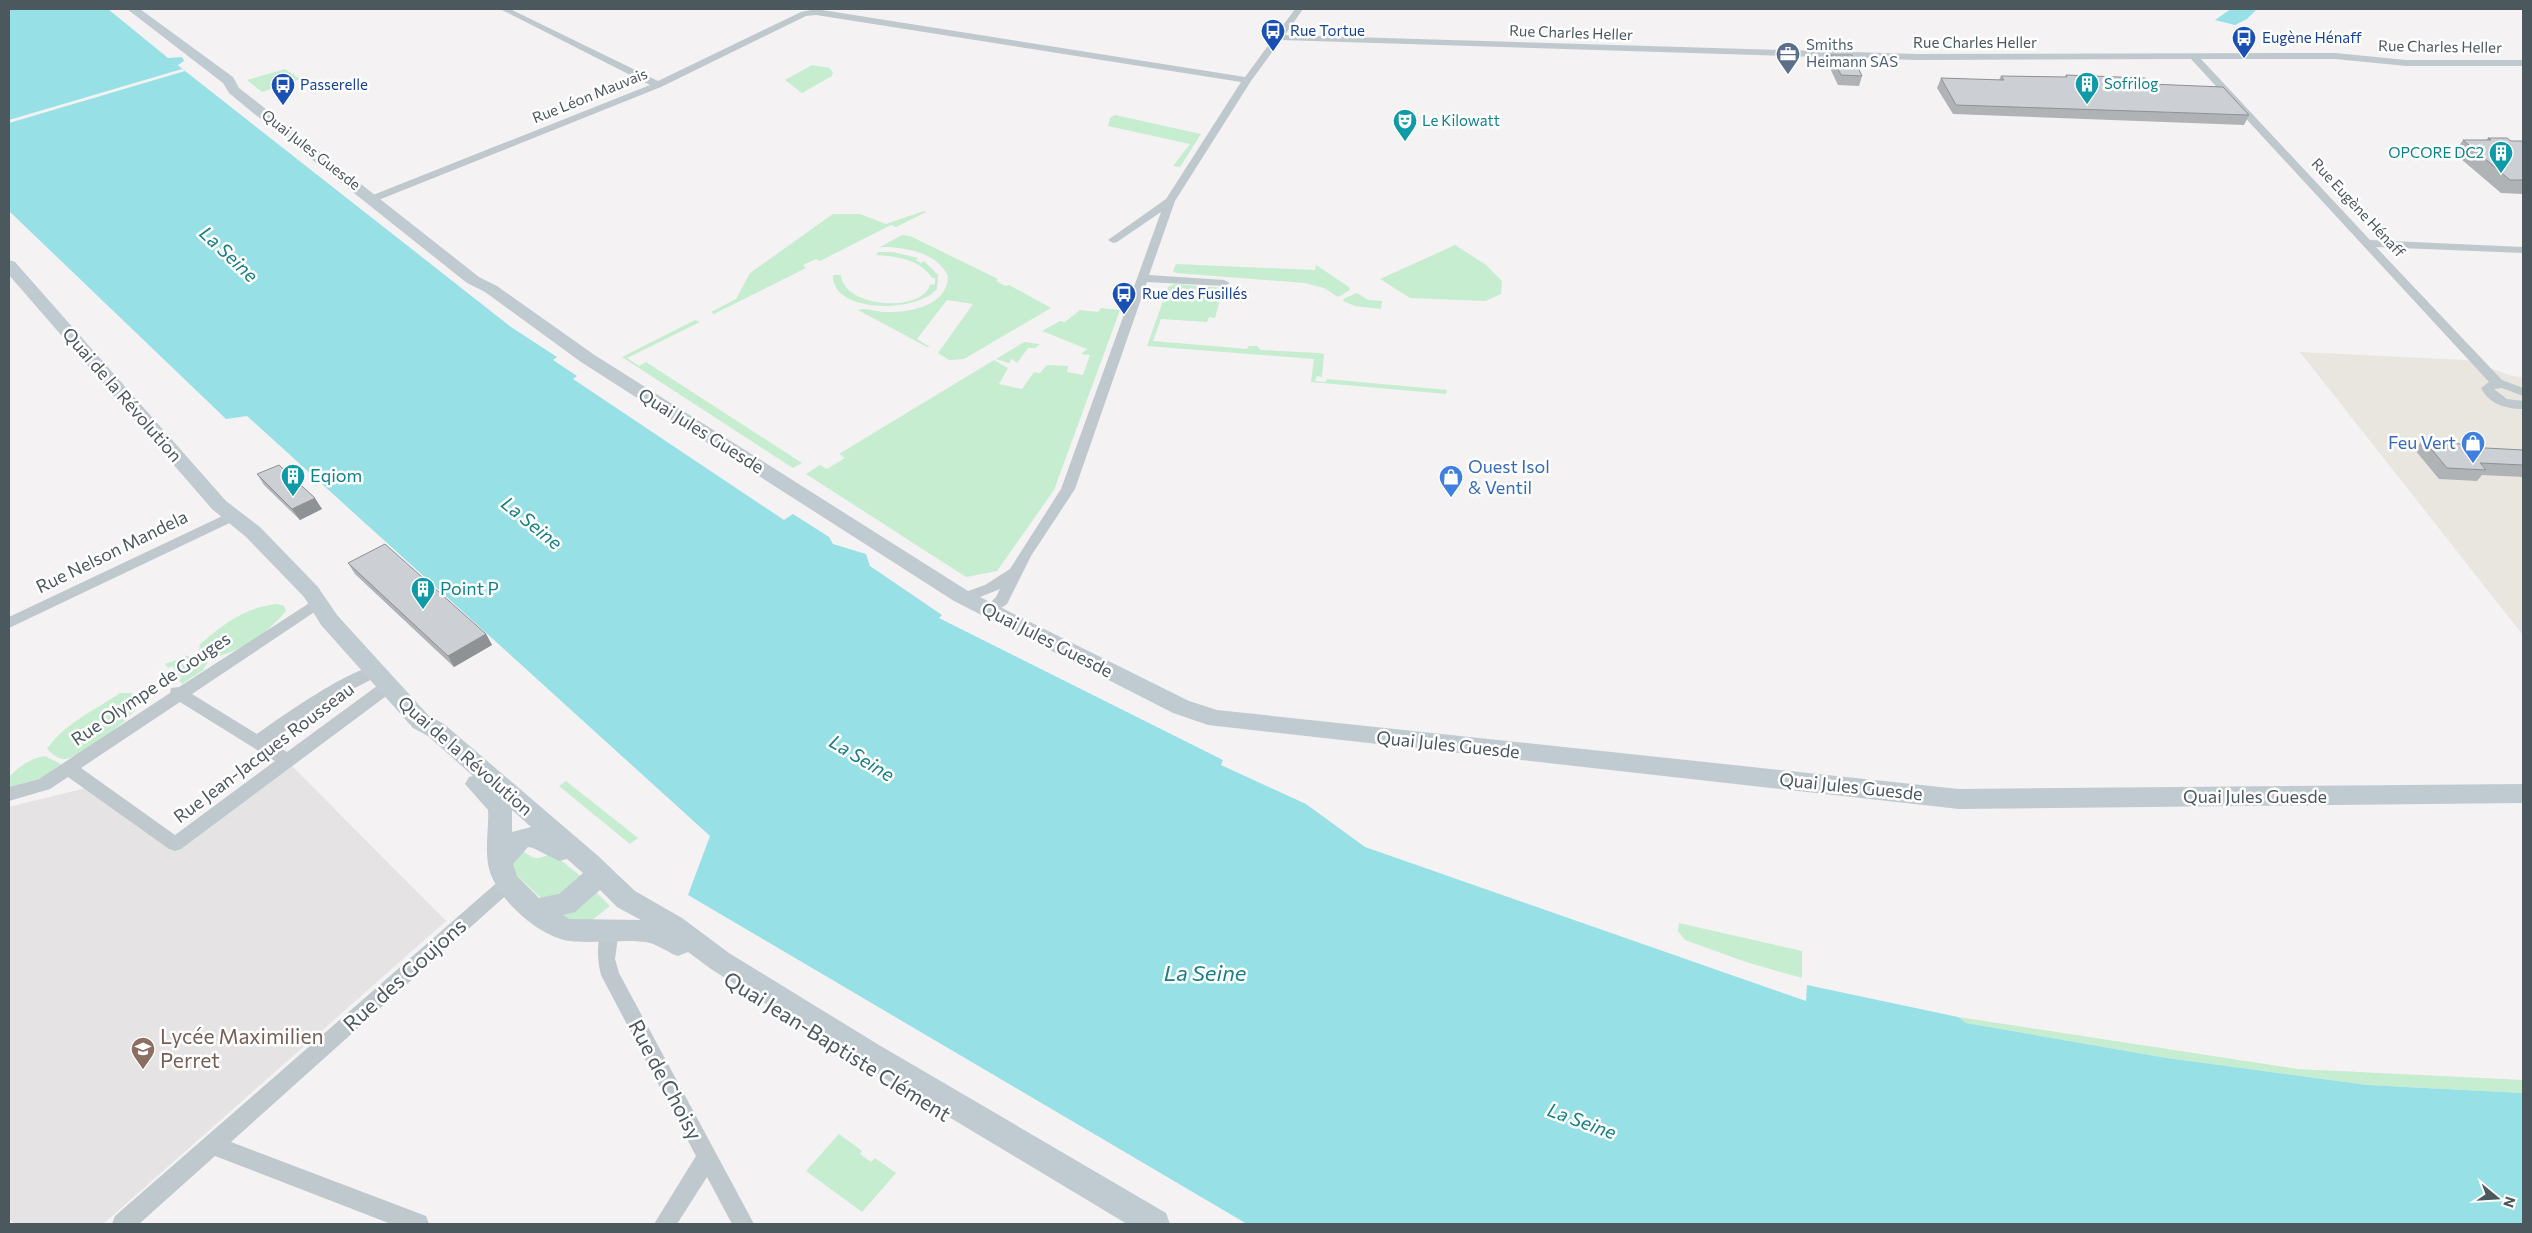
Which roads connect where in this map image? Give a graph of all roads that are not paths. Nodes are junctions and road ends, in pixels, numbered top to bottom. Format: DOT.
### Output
graph roads {
  1 [pos="133,9"];
  2 [pos="144,9"];
  3 [pos="504,9"];
  4 [pos="1299,9"];
  5 [pos="1277,37"];
  6 [pos="2193,56"];
  7 [pos="2523,63"];
  8 [pos="1247,80"];
  9 [pos="658,85"];
  10 [pos="377,197"];
  11 [pos="1170,201"];
  12 [pos="1162,226"];
  13 [pos="1133,227"];
  14 [pos="1113,240"];
  15 [pos="2369,243"];
  16 [pos="2523,250"];
  17 [pos="10,268"];
  18 [pos="1144,278"];
  19 [pos="1224,283"];
  20 [pos="2498,384"];
  21 [pos="2523,392"];
  22 [pos="2522,406"];
  23 [pos="235,519"];
  24 [pos="1017,569"];
  25 [pos="965,598"];
  26 [pos="311,607"];
  27 [pos="989,611"];
  28 [pos="329,620"];
  29 [pos="9,623"];
  30 [pos="381,679"];
  31 [pos="178,693"];
  32 [pos="421,722"];
  33 [pos="257,743"];
  34 [pos="286,760"];
  35 [pos="68,768"];
  36 [pos="9,794"];
  37 [pos="2523,794"];
  38 [pos="594,868"];
  39 [pos="503,873"];
  40 [pos="535,910"];
  41 [pos="610,930"];
  42 [pos="213,1145"];
  43 [pos="706,1159"];
  44 [pos="123,1224"];
  45 [pos="418,1224"];
  46 [pos="665,1224"];
  47 [pos="743,1224"];
  48 [pos="1128,1224"];
  49 [pos="1155,1224"];
  1 -- 10 [label="main road, Quai Jules Guesde"];
  2 -- 10 [label="main road, Quai Jules Guesde"];
  3 -- 9 [label="street"];
  4 -- 5 [label="street"];
  5 -- 6 [label="street, Rue Charles Heller"];
  5 -- 8 [label="street"];
  6 -- 7 [label="street, Rue Charles Heller"];
  6 -- 15 [label="street, Rue Eugène Hénaff"];
  8 -- 9 [label="street, Rue Léon Mauvais"];
  8 -- 11 [label="street"];
  9 -- 10 [label="street, Rue Léon Mauvais"];
  10 -- 25 [label="main road, Quai Jules Guesde"];
  11 -- 12 [label="street"];
  11 -- 13 [label="street"];
  12 -- 13 [label="street"];
  12 -- 18 [label="street"];
  13 -- 14 [label="street"];
  15 -- 16 [label="street"];
  15 -- 20 [label="street, Rue Eugène Hénaff"];
  17 -- 23 [label="main road, Quai de la Révolution"];
  18 -- 19 [label="street"];
  18 -- 24 [label="street"];
  20 -- 21 [label="street"];
  20 -- 22 [label="street"];
  23 -- 26 [label="main road, Quai de la Révolution"];
  23 -- 28 [label="main road, Quai de la Révolution"];
  23 -- 29 [label="street, Rue Nelson Mandela"];
  24 -- 25 [label="street"];
  24 -- 27 [label="street"];
  25 -- 27 [label="main road, Quai Jules Guesde"];
  26 -- 28 [label="main road, Quai de la Révolution"];
  26 -- 31 [label="street, Rue Olympe de Gouges"];
  27 -- 37 [label="main road, Quai Jules Guesde"];
  28 -- 30 [label="main road, Quai de la Révolution"];
  30 -- 32 [label="main road, Quai de la Révolution"];
  30 -- 33 [label="street"];
  30 -- 34 [label="street, Rue Jean-Jacques Rousseau"];
  31 -- 33 [label="street"];
  31 -- 35 [label="street, Rue Olympe de Gouges"];
  32 -- 38 [label="main road, Quai de la Révolution"];
  32 -- 39 [label="main road"];
  33 -- 34 [label="street"];
  34 -- 35 [label="street, Rue Jean-Jacques Rousseau"];
  35 -- 36 [label="street, Rue Olympe de Gouges"];
  38 -- 39 [label="main road"];
  38 -- 40 [label="main road"];
  38 -- 49 [label="main road, Quai Jean-Baptiste Clément"];
  39 -- 40 [label="main road, Quai Jean-Baptiste Clément"];
  39 -- 42 [label="street, Rue des Goujons"];
  40 -- 41 [label="main road, Quai Jean-Baptiste Clément"];
  41 -- 43 [label="street, Rue de Choisy"];
  41 -- 48 [label="main road, Quai Jean-Baptiste Clément"];
  42 -- 44 [label="street, Rue des Goujons"];
  42 -- 45 [label="street"];
  43 -- 46 [label="street"];
  43 -- 47 [label="street, Rue de Choisy"];
}
